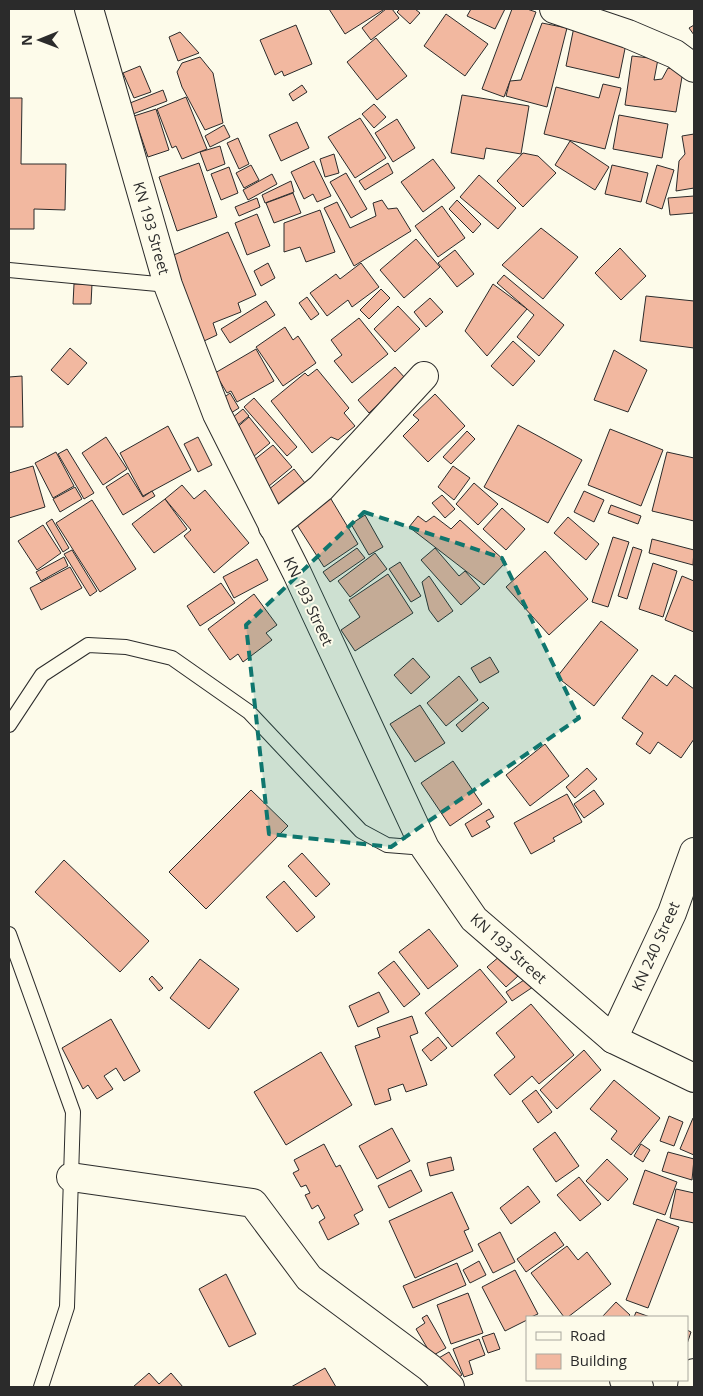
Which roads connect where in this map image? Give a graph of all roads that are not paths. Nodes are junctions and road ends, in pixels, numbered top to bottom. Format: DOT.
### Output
graph roads {
  1 [pos="89,9"];
  2 [pos="554,9"];
  3 [pos="694,68"];
  4 [pos="9,270"];
  5 [pos="168,285"];
  6 [pos="424,376"];
  7 [pos="273,527"];
  8 [pos="9,726"];
  9 [pos="425,848"];
  10 [pos="694,852"];
  11 [pos="9,934"];
  12 [pos="613,1039"];
  13 [pos="694,1078"];
  14 [pos="71,1177"];
  15 [pos="694,1373"];
  16 [pos="626,1381"];
  17 [pos="41,1387"];
  18 [pos="450,1387"];
  19 [pos="639,1387"];
  20 [pos="692,1387"];
  1 -- 5 [label="street, KN 193 Street"];
  2 -- 3 [label="street"];
  4 -- 5 [label="lane"];
  5 -- 7 [label="street, KN 193 Street"];
  6 -- 7 [label="street"];
  7 -- 9 [label="street, KN 193 Street"];
  8 -- 9 [label="lane"];
  9 -- 12 [label="street, KN 193 Street"];
  10 -- 12 [label="street, KN 240 Street"];
  11 -- 14 [label="lane"];
  12 -- 13 [label="street, KN 193 Street"];
  14 -- 17 [label="lane"];
  14 -- 18 [label="street"];
  15 -- 20 [label="street"];
  16 -- 19 [label="street"];
}
